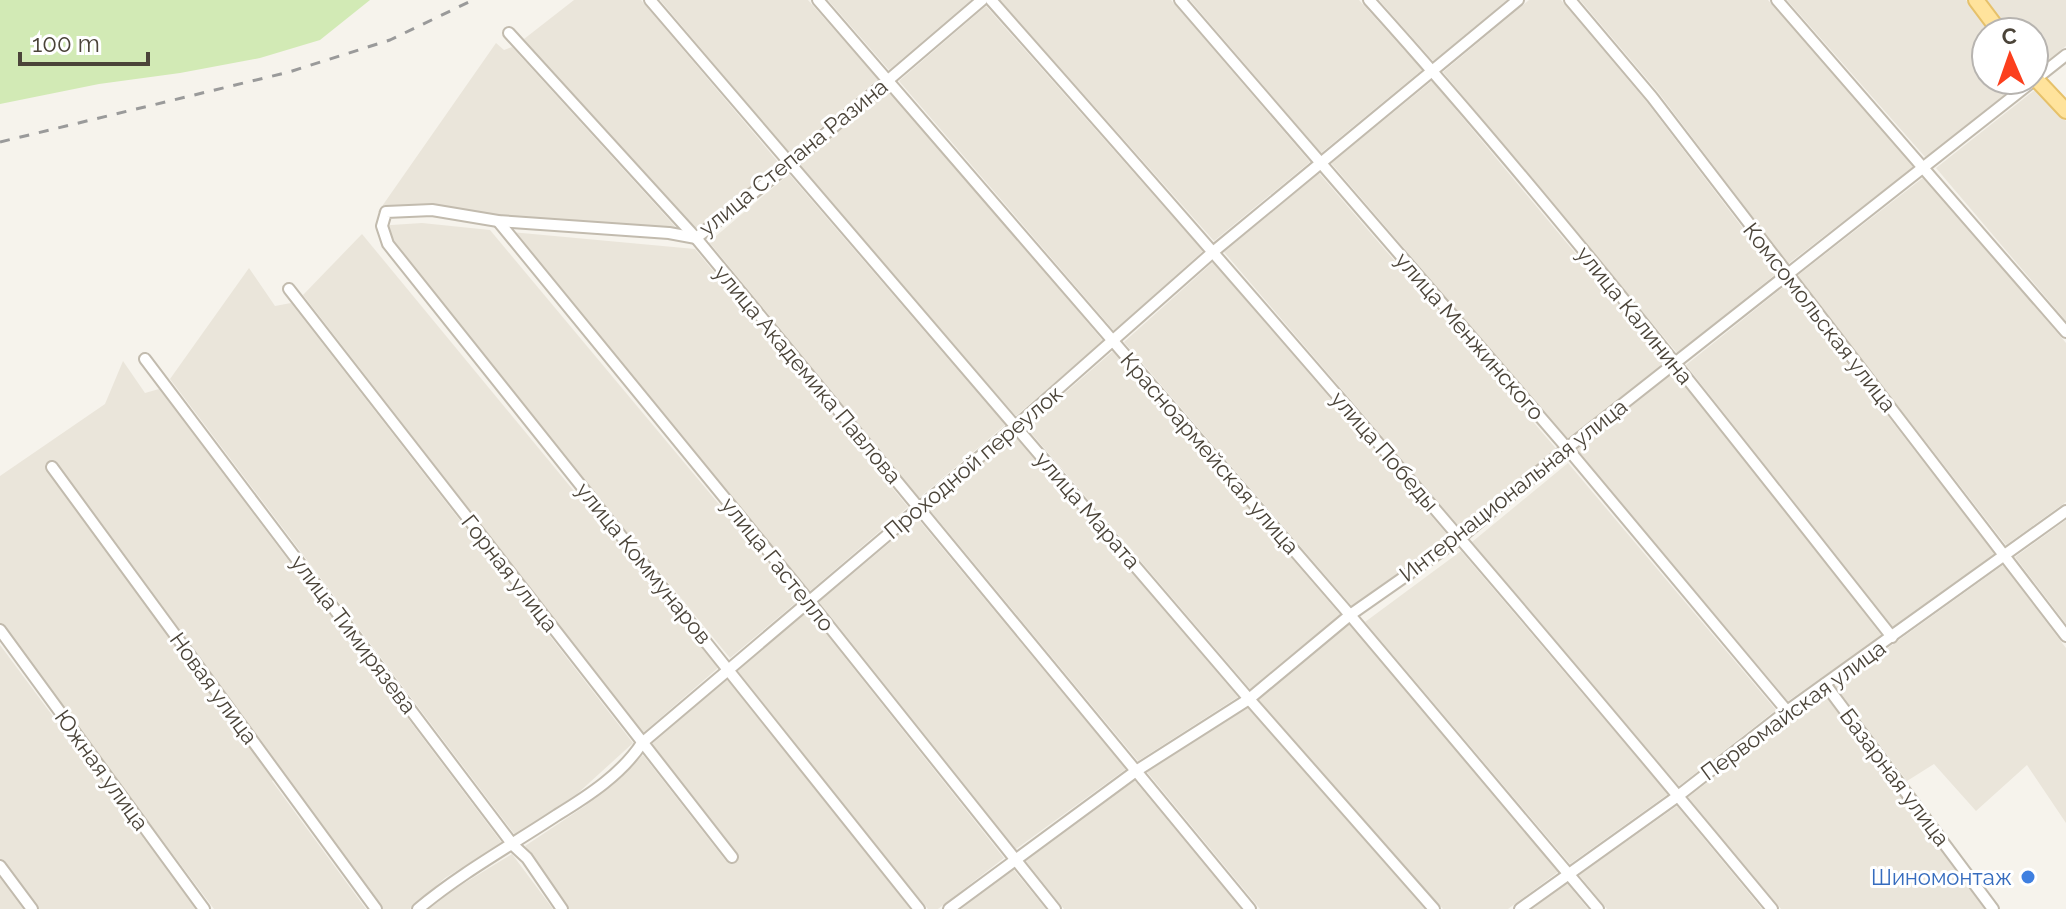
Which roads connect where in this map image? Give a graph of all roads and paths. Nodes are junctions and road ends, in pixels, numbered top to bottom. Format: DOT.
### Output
graph roads {
  1 [pos="650,0"];
  2 [pos="818,0"];
  3 [pos="982,0"];
  4 [pos="991,0"];
  5 [pos="1180,0"];
  6 [pos="1369,0"];
  7 [pos="1518,0"];
  8 [pos="1570,0"];
  9 [pos="1777,0"];
  10 [pos="509,33"];
  11 [pos="1433,71"];
  12 [pos="888,80"];
  13 [pos="2050,94"];
  14 [pos="2013,96"];
  15 [pos="2066,111"];
  16 [pos="1320,163"];
  17 [pos="790,164"];
  18 [pos="1925,167"];
  19 [pos="386,212"];
  20 [pos="498,221"];
  21 [pos="696,238"];
  22 [pos="1213,252"];
  23 [pos="1787,274"];
  24 [pos="289,289"];
  25 [pos="2066,332"];
  26 [pos="1114,341"];
  27 [pos="145,359"];
  28 [pos="1676,363"];
  29 [pos="1016,426"];
  30 [pos="1567,448"];
  31 [pos="52,467"];
  32 [pos="919,508"];
  33 [pos="2066,511"];
  34 [pos="1460,538"];
  35 [pos="2005,555"];
  36 [pos="809,601"];
  37 [pos="1350,615"];
  38 [pos="0,630"];
  39 [pos="2066,636"];
  40 [pos="1892,637"];
  41 [pos="729,668"];
  42 [pos="1825,684"];
  43 [pos="1249,699"];
  44 [pos="1787,711"];
  45 [pos="642,743"];
  46 [pos="1136,771"];
  47 [pos="1678,796"];
  48 [pos="513,845"];
  49 [pos="732,857"];
  50 [pos="1014,859"];
  51 [pos="0,866"];
  52 [pos="1569,873"];
  53 [pos="32,909"];
  54 [pos="204,909"];
  55 [pos="376,909"];
  56 [pos="418,909"];
  57 [pos="562,909"];
  58 [pos="919,909"];
  59 [pos="949,909"];
  60 [pos="1055,909"];
  61 [pos="1250,909"];
  62 [pos="1434,909"];
  63 [pos="1520,909"];
  64 [pos="1598,909"];
  65 [pos="1772,909"];
  66 [pos="1993,909"];
  1 -- 17 [label="street, улица Марата"];
  2 -- 12 [label="street, Красноармейская улица"];
  3 -- 12 [label="street, улица Степана Разина"];
  4 -- 22 [label="street, улица Победы"];
  5 -- 16 [label="street, улица Менжинского"];
  6 -- 11 [label="street, улица Калинина"];
  7 -- 11 [label="street, Проходной переулок"];
  8 -- 23 [label="street, Комсомольская улица"];
  9 -- 18 [label="street"];
  10 -- 21 [label="street, улица Академика Павлова"];
  11 -- 16 [label="street, Проходной переулок"];
  11 -- 28 [label="street, улица Калинина"];
  12 -- 17 [label="street, улица Степана Разина"];
  12 -- 26 [label="street, Красноармейская улица"];
  13 -- 15 [label="main road"];
  14 -- 18 [label="street, Интернациональная улица"];
  16 -- 22 [label="street, Проходной переулок"];
  16 -- 30 [label="street, улица Менжинского"];
  17 -- 21 [label="street, улица Степана Разина"];
  17 -- 29 [label="street, улица Марата"];
  18 -- 23 [label="street, Интернациональная улица"];
  18 -- 25 [label="street"];
  19 -- 20 [label="street, улица Степана Разина"];
  19 -- 41 [label="street, улица Коммунаров"];
  20 -- 21 [label="street, улица Степана Разина"];
  20 -- 36 [label="street, улица Гастелло"];
  21 -- 32 [label="street, улица Академика Павлова"];
  22 -- 26 [label="street, Проходной переулок"];
  22 -- 34 [label="street, улица Победы"];
  23 -- 28 [label="street, Интернациональная улица"];
  23 -- 35 [label="street, Комсомольская улица"];
  24 -- 45 [label="street, Горная улица"];
  26 -- 29 [label="street, Проходной переулок"];
  26 -- 37 [label="street, Красноармейская улица"];
  27 -- 48 [label="street, улица Тимирязева"];
  28 -- 30 [label="street, Интернациональная улица"];
  28 -- 40 [label="street, улица Калинина"];
  29 -- 32 [label="street, Проходной переулок"];
  29 -- 43 [label="street, улица Марата"];
  30 -- 34 [label="street, Интернациональная улица"];
  30 -- 44 [label="street, улица Менжинского"];
  31 -- 55 [label="street, Новая улица"];
  32 -- 36 [label="street, Проходной переулок"];
  32 -- 46 [label="street, улица Академика Павлова"];
  33 -- 35 [label="street, Первомайская улица"];
  34 -- 37 [label="street, Интернациональная улица"];
  34 -- 47 [label="street, улица Победы"];
  35 -- 39 [label="street, Комсомольская улица"];
  35 -- 40 [label="street, Первомайская улица"];
  36 -- 41 [label="street, Проходной переулок"];
  36 -- 50 [label="street, улица Гастелло"];
  37 -- 43 [label="street, Интернациональная улица"];
  37 -- 52 [label="street, Красноармейская улица"];
  38 -- 54 [label="street, Южная улица"];
  40 -- 42 [label="street, Первомайская улица"];
  41 -- 45 [label="street, Проходной переулок"];
  41 -- 58 [label="street, улица Коммунаров"];
  42 -- 44 [label="street, Первомайская улица"];
  42 -- 66 [label="street, Базарная улица"];
  43 -- 46 [label="street, Интернациональная улица"];
  43 -- 62 [label="street, улица Марата"];
  44 -- 47 [label="street, Первомайская улица"];
  45 -- 48 [label="street, Проходной переулок"];
  45 -- 49 [label="street, Горная улица"];
  46 -- 50 [label="street, Интернациональная улица"];
  46 -- 61 [label="street, улица Академика Павлова"];
  47 -- 52 [label="street, Первомайская улица"];
  47 -- 65 [label="street, улица Победы"];
  48 -- 56 [label="street, Проходной переулок"];
  48 -- 57 [label="street, улица Тимирязева"];
  50 -- 59 [label="street, Интернациональная улица"];
  50 -- 60 [label="street, улица Гастелло"];
  51 -- 53 [label="street"];
  52 -- 63 [label="street, Первомайская улица"];
  52 -- 64 [label="street, Красноармейская улица"];
}
